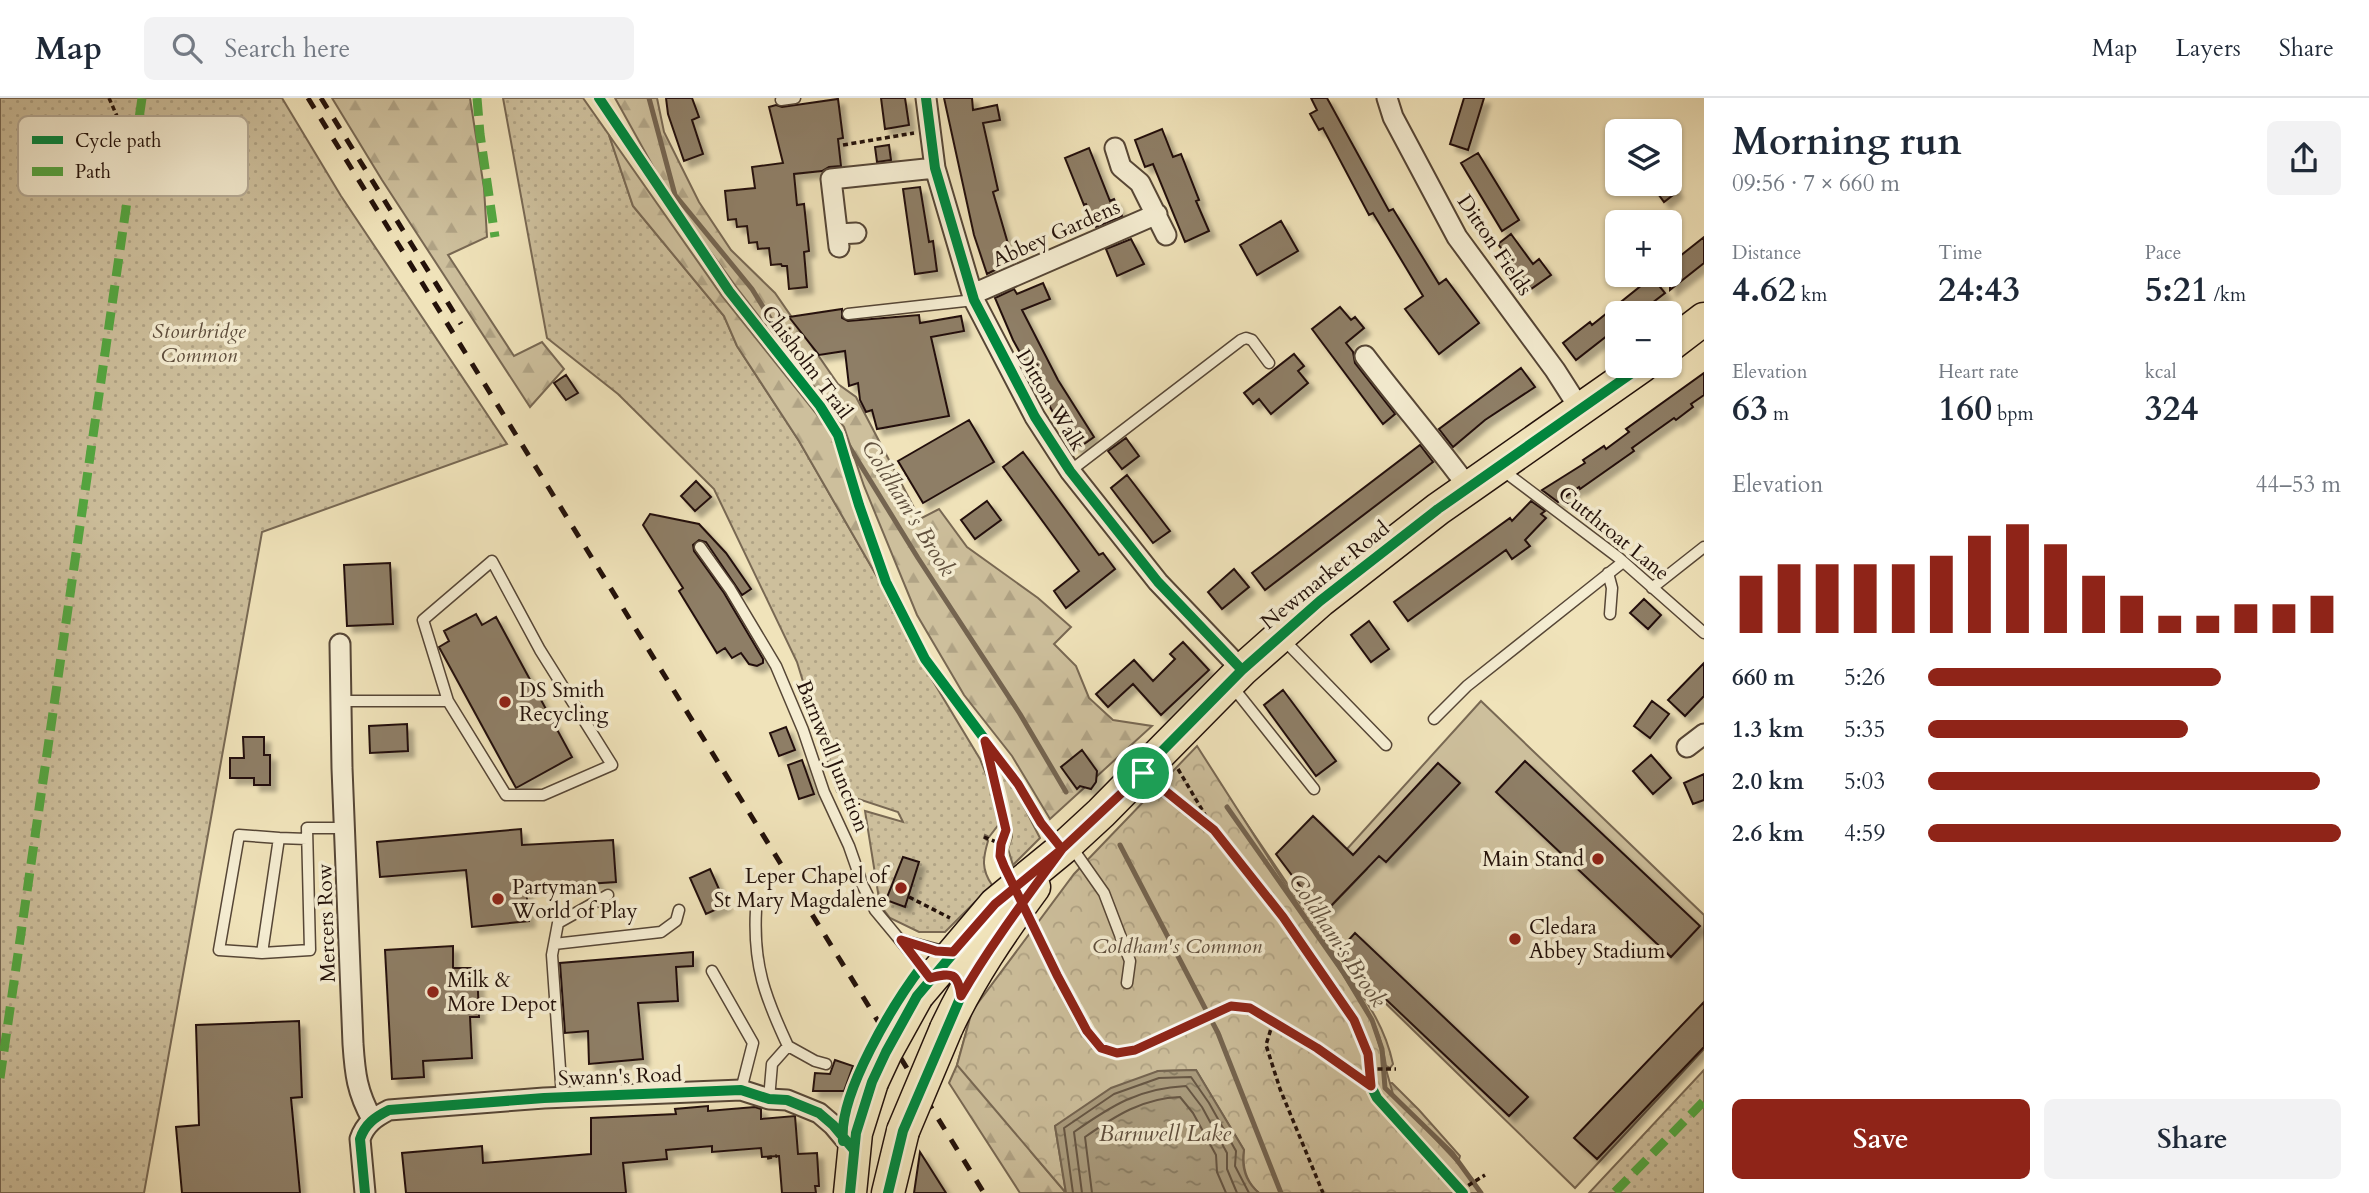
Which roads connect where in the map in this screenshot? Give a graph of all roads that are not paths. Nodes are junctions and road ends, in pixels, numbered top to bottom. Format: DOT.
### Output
graph roads {
  1 [pos="795,98"];
  2 [pos="926,98"];
  3 [pos="1387,98"];
  4 [pos="781,100"];
  5 [pos="1115,148"];
  6 [pos="935,168"];
  7 [pos="1157,214"];
  8 [pos="1166,234"];
  9 [pos="844,238"];
  10 [pos="974,297"];
  11 [pos="848,314"];
  12 [pos="1704,319"];
  13 [pos="1682,336"];
  14 [pos="1269,363"];
  15 [pos="1377,363"];
  16 [pos="1625,378"];
  17 [pos="1580,409"];
  18 [pos="1498,466"];
  19 [pos="1070,471"];
  20 [pos="1468,487"];
  21 [pos="700,547"];
  22 [pos="1704,547"];
  23 [pos="1623,562"];
  24 [pos="1608,573"];
  25 [pos="1652,588"];
  26 [pos="1610,614"];
  27 [pos="1704,633"];
  28 [pos="1281,636"];
  29 [pos="340,644"];
  30 [pos="1236,676"];
  31 [pos="341,701"];
  32 [pos="447,701"];
  33 [pos="1434,719"];
  34 [pos="1704,734"];
  35 [pos="1386,745"];
  36 [pos="1687,747"];
  37 [pos="1314,789"];
  38 [pos="345,828"];
  39 [pos="279,838"];
  40 [pos="307,839"];
  41 [pos="1065,846"];
  42 [pos="608,895"];
  43 [pos="679,909"];
  44 [pos="756,910"];
  45 [pos="901,940"];
  46 [pos="554,944"];
  47 [pos="974,947"];
  48 [pos="262,953"];
  49 [pos="712,971"];
  50 [pos="1127,983"];
  51 [pos="924,987"];
  52 [pos="961,996"];
  53 [pos="788,1046"];
  54 [pos="826,1064"];
  55 [pos="741,1090"];
  56 [pos="562,1097"];
  57 [pos="769,1099"];
  58 [pos="372,1119"];
  59 [pos="854,1150"];
  60 [pos="365,1193"];
  61 [pos="850,1193"];
  62 [pos="888,1193"];
  1 -- 4 [label="lane"];
  2 -- 6 [label="street, Ditton Walk"];
  3 -- 17 [label="street, Ditton Fields"];
  5 -- 7 [label="street, Abbey Gardens"];
  6 -- 9 [label="street"];
  6 -- 10 [label="street, Ditton Walk"];
  7 -- 8 [label="street, Abbey Gardens"];
  7 -- 10 [label="street, Abbey Gardens"];
  10 -- 11 [label="lane"];
  10 -- 19 [label="street, Ditton Walk"];
  12 -- 13 [label="main road"];
  14 -- 19 [label="lane"];
  15 -- 20 [label="street"];
  16 -- 17 [label="main road, Newmarket Road"];
  17 -- 18 [label="main road, Newmarket Road"];
  18 -- 20 [label="main road, Newmarket Road"];
  18 -- 23 [label="lane, Cutthroat Lane"];
  19 -- 30 [label="street, Ditton Walk"];
  20 -- 28 [label="main road, Newmarket Road"];
  21 -- 45 [label="lane, Barnwell Junction"];
  22 -- 25 [label="lane"];
  23 -- 24 [label="lane"];
  23 -- 25 [label="lane, Cutthroat Lane"];
  24 -- 26 [label="lane"];
  24 -- 33 [label="lane"];
  25 -- 27 [label="lane, Cutthroat Lane"];
  28 -- 30 [label="main road, Newmarket Road"];
  28 -- 35 [label="lane"];
  29 -- 31 [label="street, Mercers Row"];
  30 -- 37 [label="lane"];
  30 -- 41 [label="main road, Newmarket Road"];
  31 -- 32 [label="lane"];
  31 -- 38 [label="street, Mercers Row"];
  32 -- 32 [label="lane"];
  34 -- 36 [label="street"];
  38 -- 40 [label="lane"];
  38 -- 58 [label="street, Mercers Row"];
  39 -- 40 [label="lane"];
  39 -- 48 [label="lane"];
  39 -- 48 [label="lane"];
  40 -- 48 [label="lane"];
  41 -- 47 [label="main road, Newmarket Road"];
  41 -- 47 [label="main road, Newmarket Road"];
  41 -- 50 [label="lane"];
  42 -- 46 [label="lane"];
  43 -- 46 [label="lane"];
  44 -- 53 [label="lane"];
  45 -- 47 [label="lane"];
  45 -- 51 [label="lane, Barnwell Junction"];
  46 -- 56 [label="lane"];
  47 -- 51 [label="main road, Newmarket Road"];
  47 -- 52 [label="main road, Newmarket Road"];
  49 -- 55 [label="lane"];
  51 -- 52 [label="main road"];
  51 -- 59 [label="main road, Newmarket Road, bridge"];
  52 -- 62 [label="main road, Newmarket Road, bridge"];
  53 -- 54 [label="lane"];
  53 -- 57 [label="lane"];
  55 -- 56 [label="street, Swann's Road"];
  55 -- 57 [label="street, Swann's Road"];
  56 -- 58 [label="street, Swann's Road"];
  57 -- 59 [label="street, Swann's Road"];
  58 -- 60 [label="street"];
  59 -- 61 [label="main road, Newmarket Road"];
}
